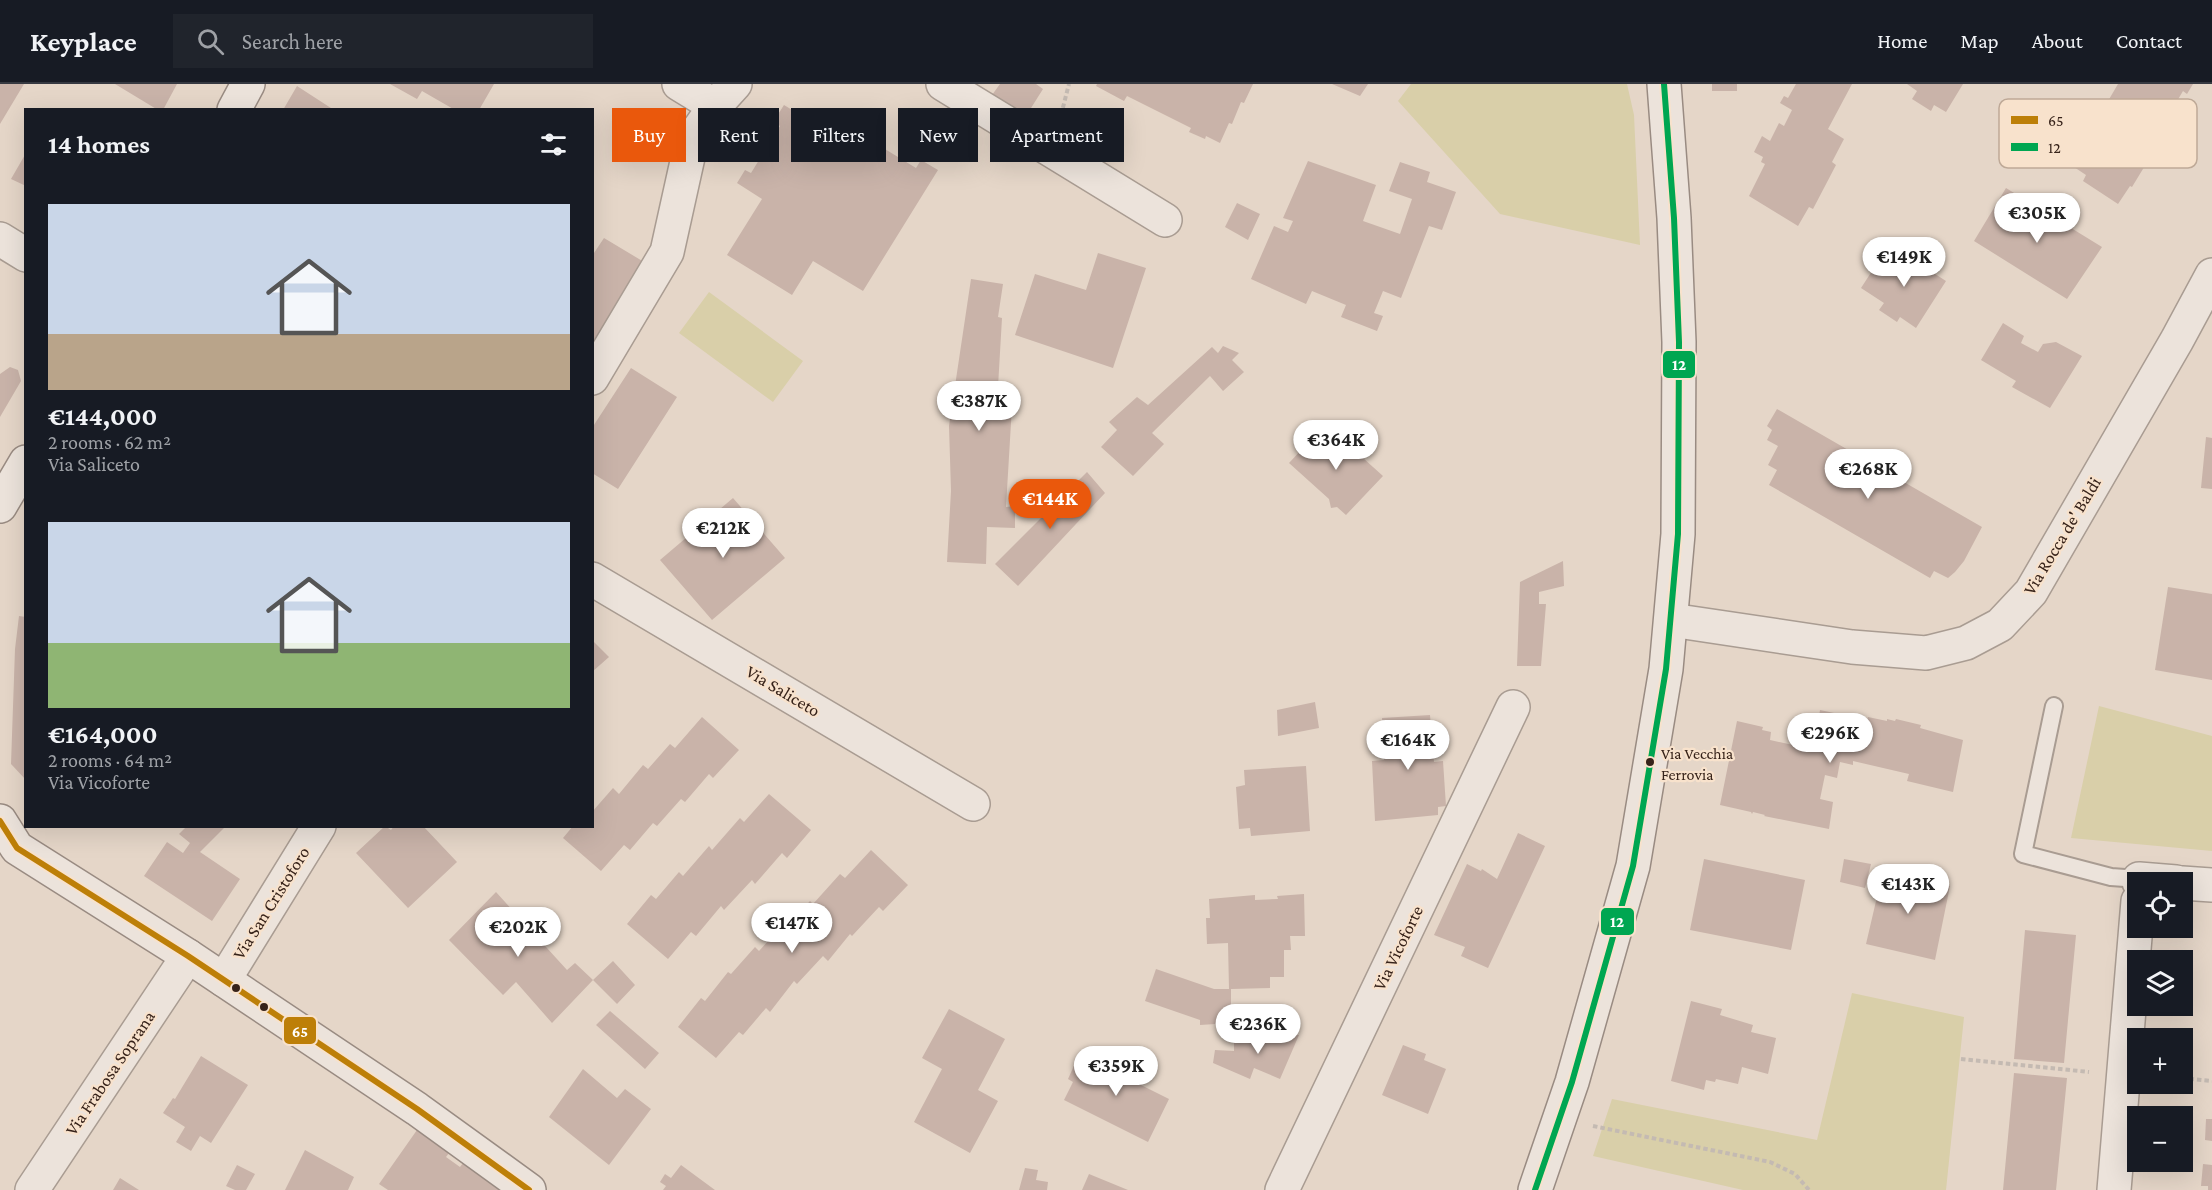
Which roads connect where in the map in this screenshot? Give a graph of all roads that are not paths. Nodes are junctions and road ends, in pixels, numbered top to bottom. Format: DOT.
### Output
graph roads {
  1 [pos="248,84"];
  2 [pos="679,84"];
  3 [pos="943,84"];
  4 [pos="1664,84"];
  5 [pos="725,95"];
  6 [pos="235,108"];
  7 [pos="1165,220"];
  8 [pos="0,239"];
  9 [pos="24,254"];
  10 [pos="2212,274"];
  11 [pos="594,375"];
  12 [pos="24,465"];
  13 [pos="0,507"];
  14 [pos="594,580"];
  15 [pos="1671,620"];
  16 [pos="2054,705"];
  17 [pos="1513,707"];
  18 [pos="973,804"];
  19 [pos="0,821"];
  20 [pos="318,828"];
  21 [pos="2127,883"];
  22 [pos="2193,883"];
  23 [pos="2212,885"];
  24 [pos="2135,938"];
  25 [pos="188,956"];
  26 [pos="224,980"];
  27 [pos="32,1190"];
  28 [pos="529,1190"];
  29 [pos="1282,1190"];
  30 [pos="1535,1190"];
  31 [pos="2114,1190"];
  1 -- 6 [label="street"];
  2 -- 5 [label="street"];
  3 -- 7 [label="street"];
  4 -- 15 [label="street"];
  5 -- 11 [label="street"];
  8 -- 9 [label="street"];
  10 -- 15 [label="street, Via Rocca de' Baldi"];
  12 -- 13 [label="street"];
  14 -- 18 [label="street, Via Saliceto"];
  15 -- 30 [label="street"];
  16 -- 21 [label="lane"];
  17 -- 29 [label="street, Via Vicoforte"];
  19 -- 25 [label="street"];
  20 -- 26 [label="street, Via San Cristoforo"];
  22 -- 23 [label="street"];
  24 -- 31 [label="street"];
  25 -- 26 [label="street"];
  25 -- 27 [label="street, Via Frabosa Soprana"];
  26 -- 28 [label="street"];
}
